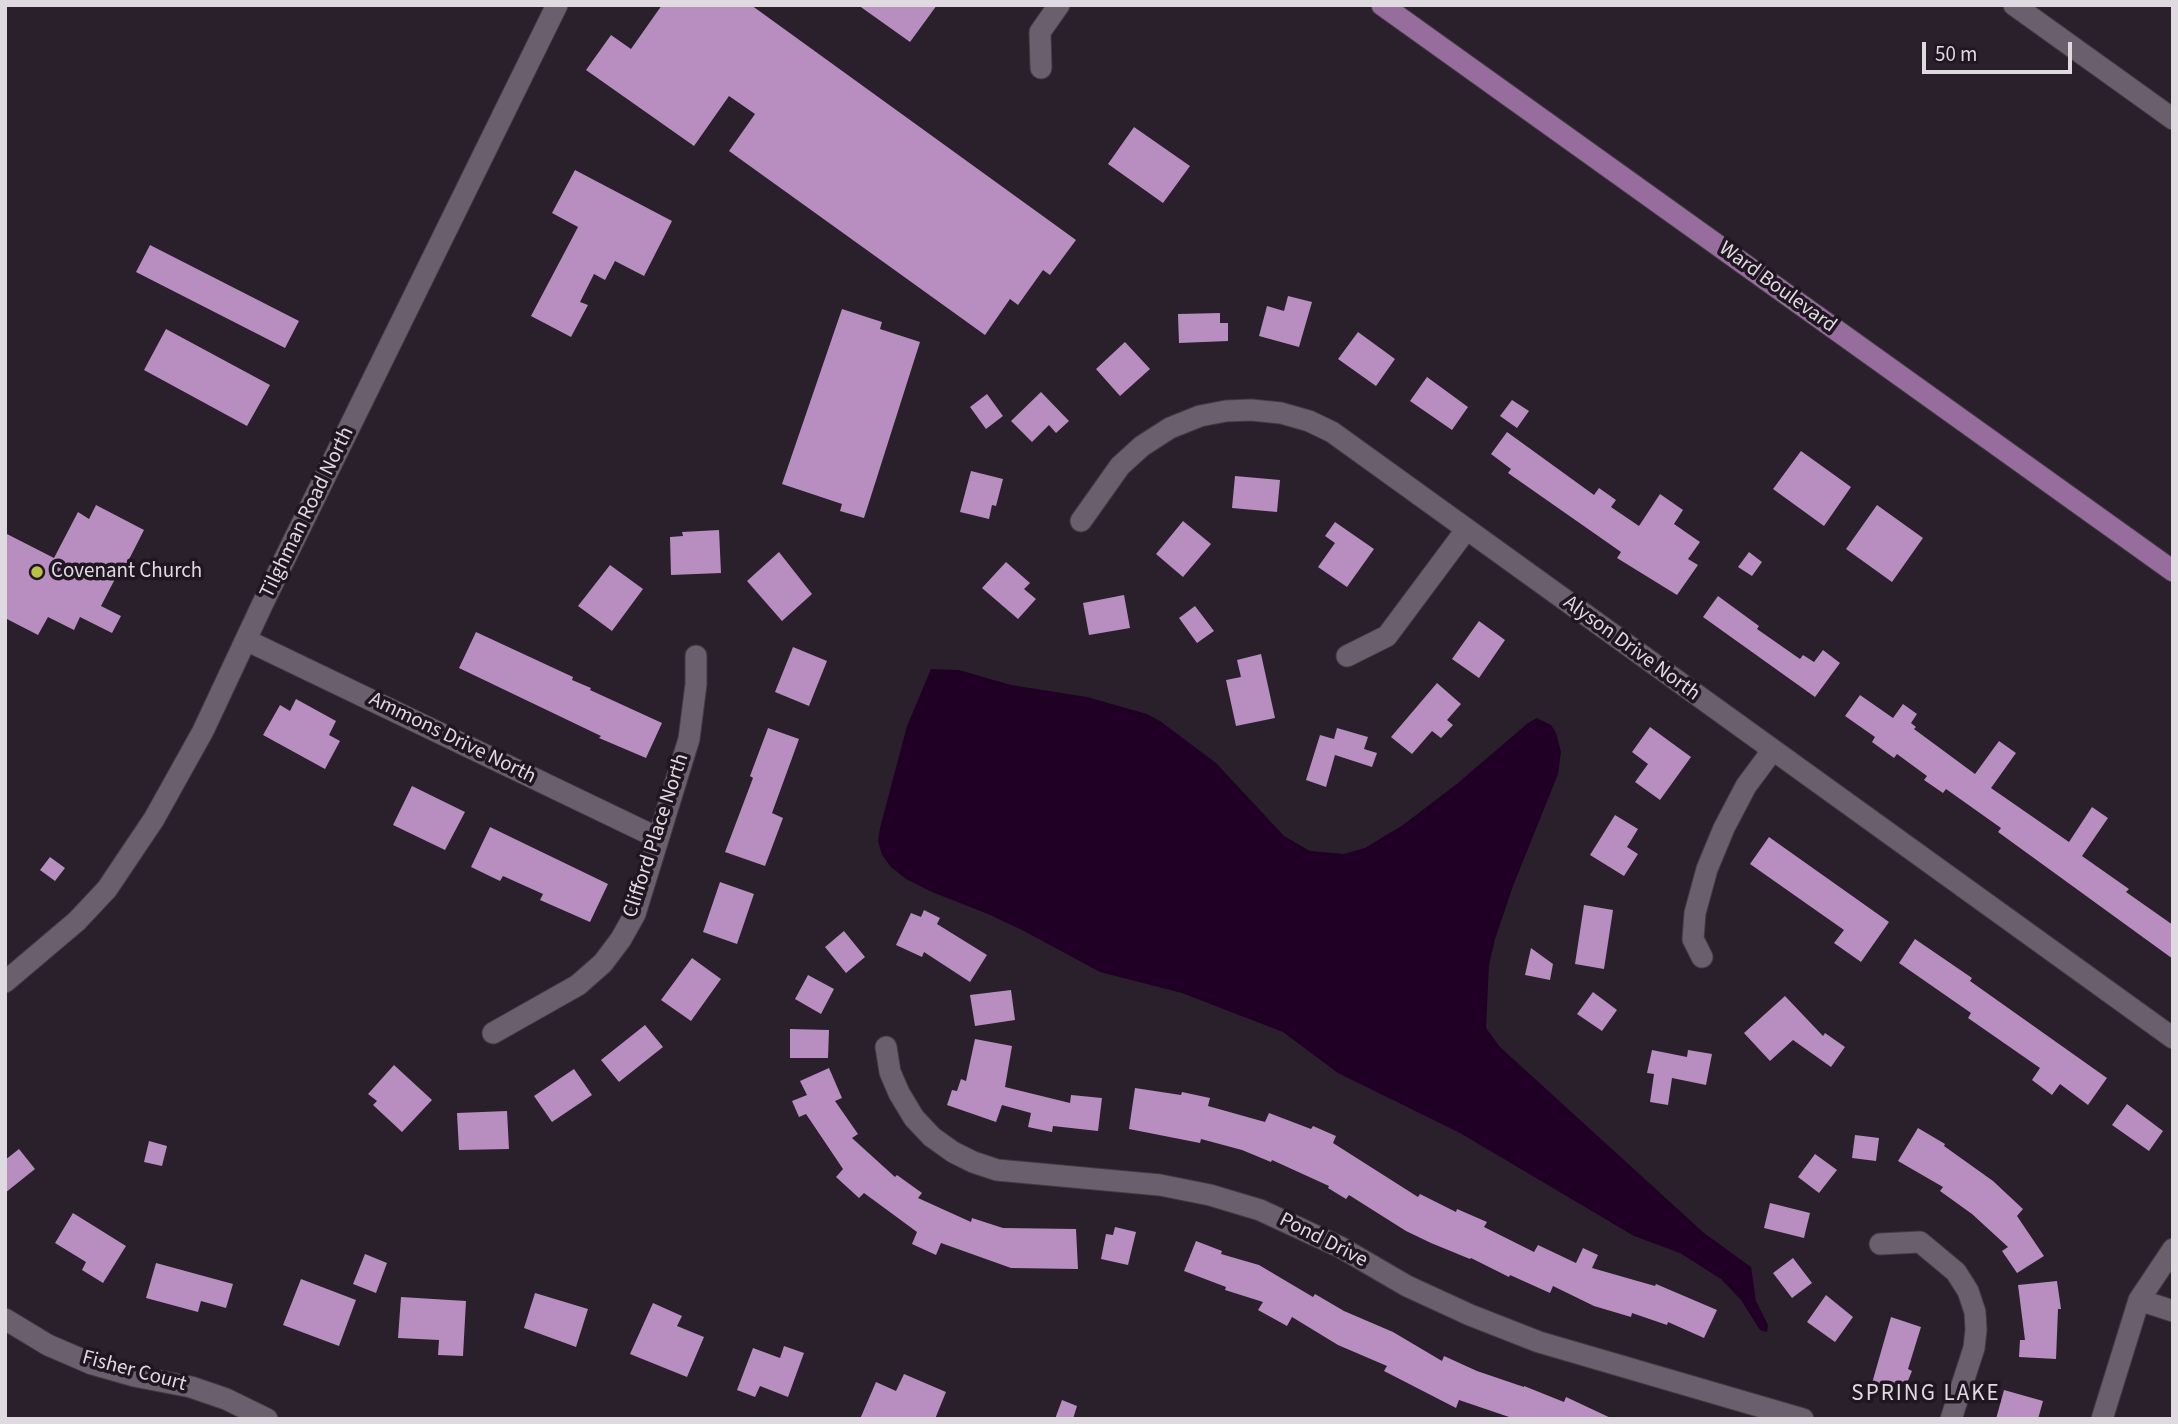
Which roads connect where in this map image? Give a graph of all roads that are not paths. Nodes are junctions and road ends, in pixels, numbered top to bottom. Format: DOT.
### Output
graph roads {
  1 [pos="557,5"];
  2 [pos="1059,5"];
  3 [pos="1382,5"];
  4 [pos="2014,5"];
  5 [pos="1041,68"];
  6 [pos="2173,119"];
  7 [pos="1082,521"];
  8 [pos="1466,530"];
  9 [pos="2173,571"];
  10 [pos="246,640"];
  11 [pos="696,656"];
  12 [pos="1347,656"];
  13 [pos="1772,751"];
  14 [pos="658,838"];
  15 [pos="1702,957"];
  16 [pos="5,982"];
  17 [pos="493,1033"];
  18 [pos="2173,1038"];
  19 [pos="886,1047"];
  20 [pos="1880,1244"];
  21 [pos="2173,1249"];
  22 [pos="2139,1300"];
  23 [pos="2173,1311"];
  24 [pos="5,1319"];
  25 [pos="267,1419"];
  26 [pos="1803,1419"];
  27 [pos="1951,1419"];
  28 [pos="2102,1419"];
  1 -- 10 [label="street, Tilghman Road North"];
  2 -- 5 [label="street"];
  3 -- 9 [label="main road, Ward Boulevard"];
  4 -- 6 [label="street"];
  7 -- 8 [label="street, Alyson Drive North"];
  8 -- 12 [label="street"];
  8 -- 13 [label="street, Alyson Drive North"];
  10 -- 14 [label="street, Ammons Drive North"];
  10 -- 16 [label="street, Tilghman Road North"];
  11 -- 14 [label="street, Clifford Place North"];
  13 -- 15 [label="street"];
  13 -- 18 [label="street, Alyson Drive North"];
  14 -- 17 [label="street, Clifford Place North"];
  19 -- 26 [label="street, Pond Drive"];
  20 -- 27 [label="street"];
  21 -- 22 [label="street"];
  22 -- 23 [label="street"];
  22 -- 28 [label="street"];
  24 -- 25 [label="street, Fisher Court"];
}
